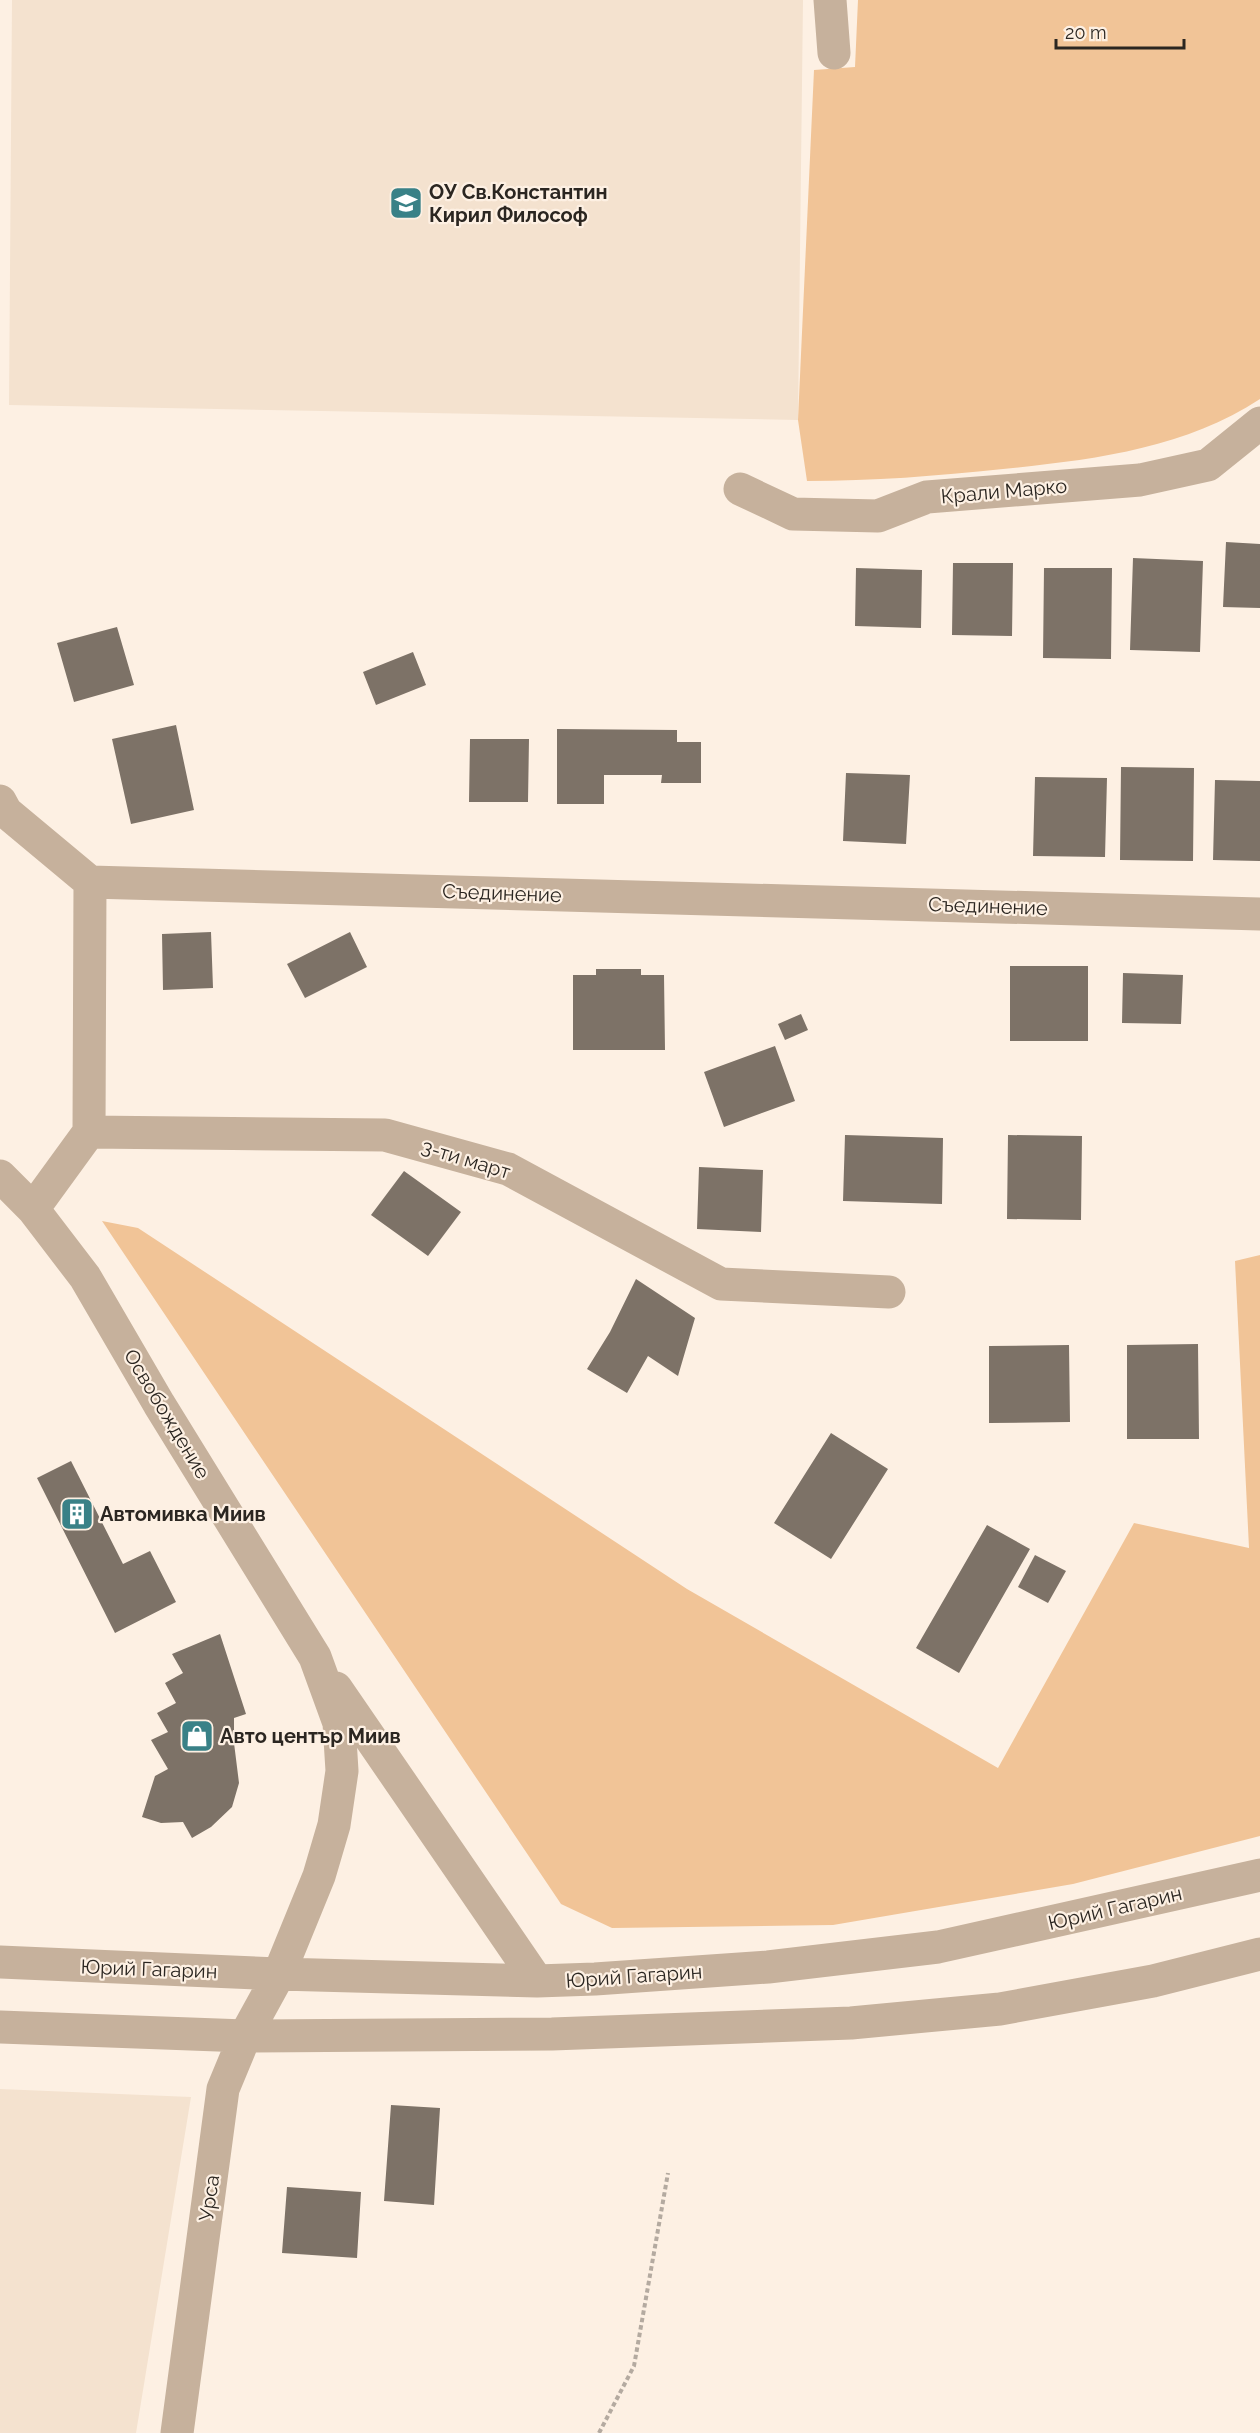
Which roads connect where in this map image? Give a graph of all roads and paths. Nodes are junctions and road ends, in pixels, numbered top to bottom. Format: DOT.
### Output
graph roads {
  1 [pos="830,0"];
  2 [pos="834,53"];
  3 [pos="1260,423"];
  4 [pos="740,489"];
  5 [pos="0,801"];
  6 [pos="90,882"];
  7 [pos="1260,914"];
  8 [pos="89,1132"];
  9 [pos="0,1176"];
  10 [pos="33,1209"];
  11 [pos="889,1292"];
  12 [pos="315,1657"];
  13 [pos="1260,1875"];
  14 [pos="1260,1954"];
  15 [pos="0,1962"];
  16 [pos="279,1974"];
  17 [pos="537,1981"];
  18 [pos="0,2027"];
  19 [pos="245,2036"];
  20 [pos="668,2173"];
  21 [pos="177,2433"];
  22 [pos="600,2433"];
  1 -- 2 [label="street"];
  3 -- 4 [label="street, Крали Марко"];
  5 -- 6 [label="street"];
  6 -- 7 [label="street, Съединение"];
  6 -- 8 [label="street"];
  8 -- 10 [label="street"];
  8 -- 11 [label="street, 3-ти март"];
  9 -- 10 [label="street, Освобождение"];
  10 -- 12 [label="street, Освобождение"];
  12 -- 16 [label="street, Освобождение"];
  12 -- 17 [label="street"];
  13 -- 17 [label="street, Юрий Гагарин"];
  14 -- 19 [label="street"];
  15 -- 16 [label="street, Юрий Гагарин"];
  16 -- 17 [label="street, Юрий Гагарин"];
  16 -- 19 [label="street, Урса"];
  18 -- 19 [label="street"];
  19 -- 21 [label="street, Урса"];
  20 -- 22 [label="path"];
}
